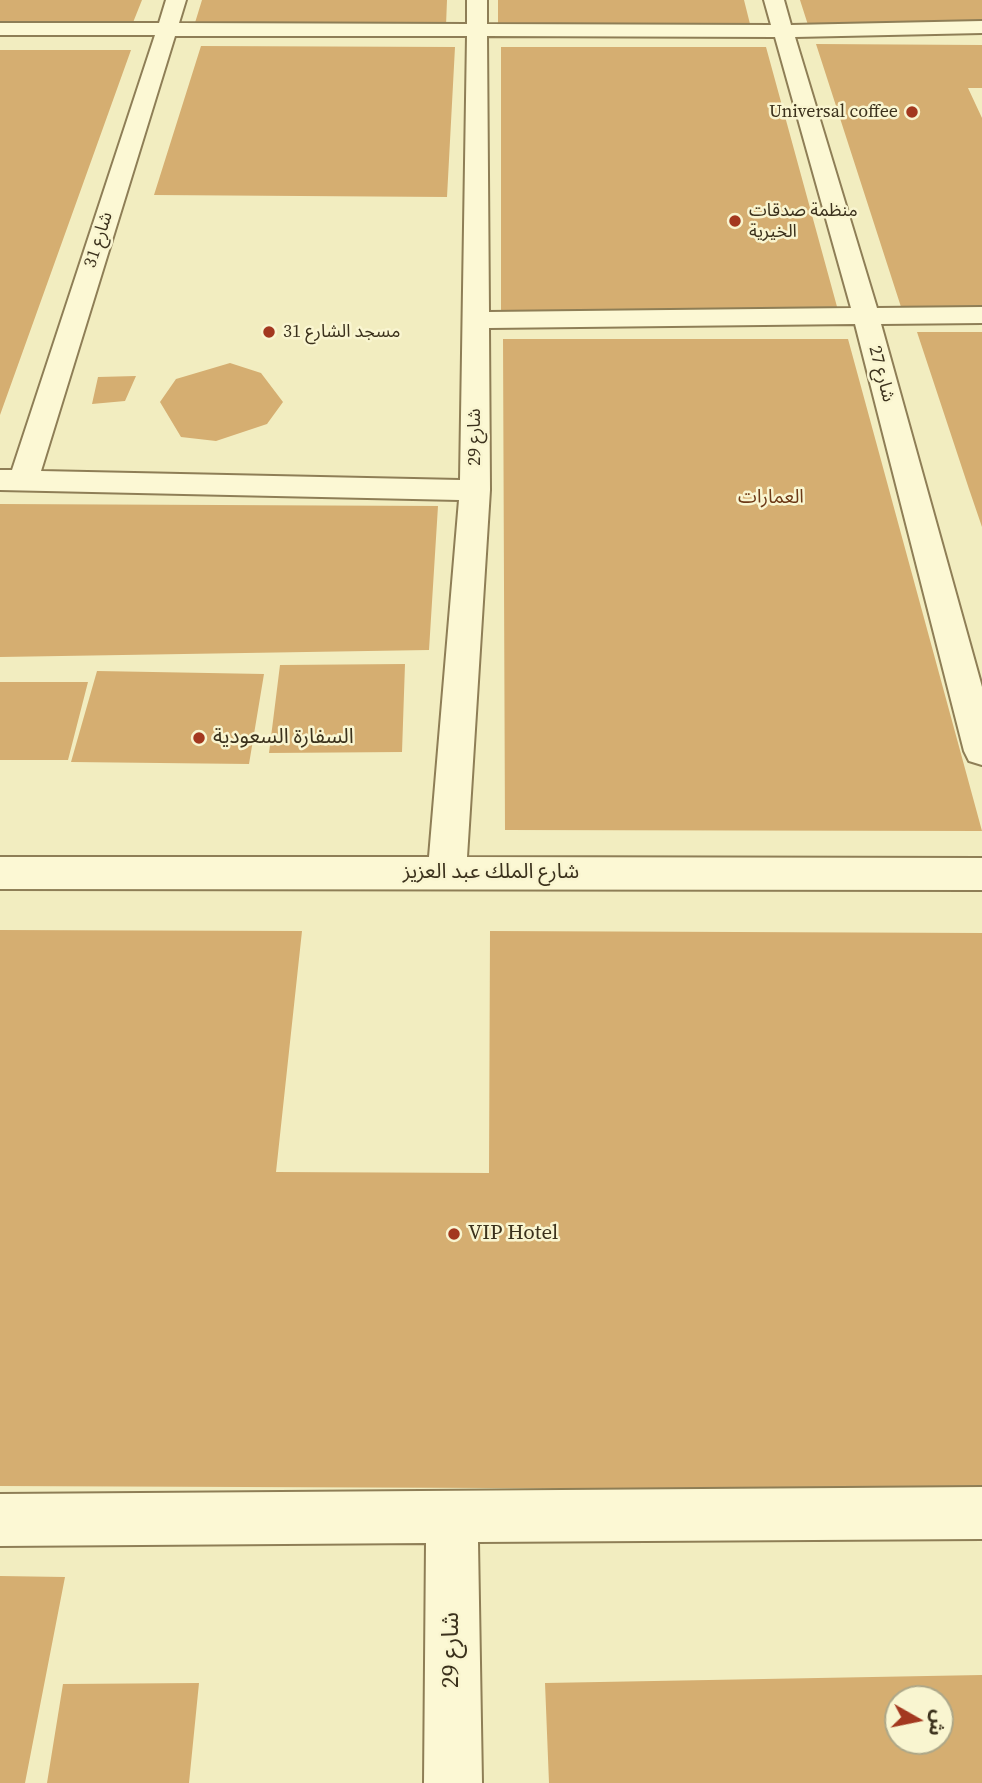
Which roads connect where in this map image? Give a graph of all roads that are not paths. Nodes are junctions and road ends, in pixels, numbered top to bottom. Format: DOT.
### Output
graph roads {
  1 [pos="176,0"];
  2 [pos="477,0"];
  3 [pos="774,0"];
  4 [pos="982,27"];
  5 [pos="0,29"];
  6 [pos="166,30"];
  7 [pos="478,31"];
  8 [pos="784,31"];
  9 [pos="982,315"];
  10 [pos="866,316"];
  11 [pos="474,320"];
  12 [pos="12,481"];
  13 [pos="475,490"];
  14 [pos="982,751"];
  15 [pos="447,872"];
  16 [pos="0,873"];
  17 [pos="982,874"];
  18 [pos="982,1513"];
  19 [pos="452,1518"];
  20 [pos="0,1520"];
  21 [pos="453,1783"];
  1 -- 6 [label="street, شارع 31"];
  2 -- 7 [label="street, شارع 29"];
  3 -- 8 [label="street, شارع 27"];
  4 -- 8 [label="street"];
  5 -- 6 [label="street"];
  6 -- 7 [label="street"];
  6 -- 12 [label="street, شارع 31"];
  7 -- 8 [label="street"];
  7 -- 11 [label="street, شارع 29"];
  8 -- 10 [label="street, شارع 27"];
  9 -- 10 [label="street"];
  10 -- 11 [label="street"];
  10 -- 14 [label="street, شارع 27"];
  11 -- 13 [label="street, شارع 29"];
  12 -- 13 [label="street"];
  13 -- 15 [label="street, شارع 29"];
  15 -- 16 [label="street, شارع الملك عبد العزيز"];
  15 -- 17 [label="street, شارع الملك عبد العزيز"];
  18 -- 19 [label="street"];
  19 -- 20 [label="street"];
  19 -- 21 [label="street, شارع 29"];
}
